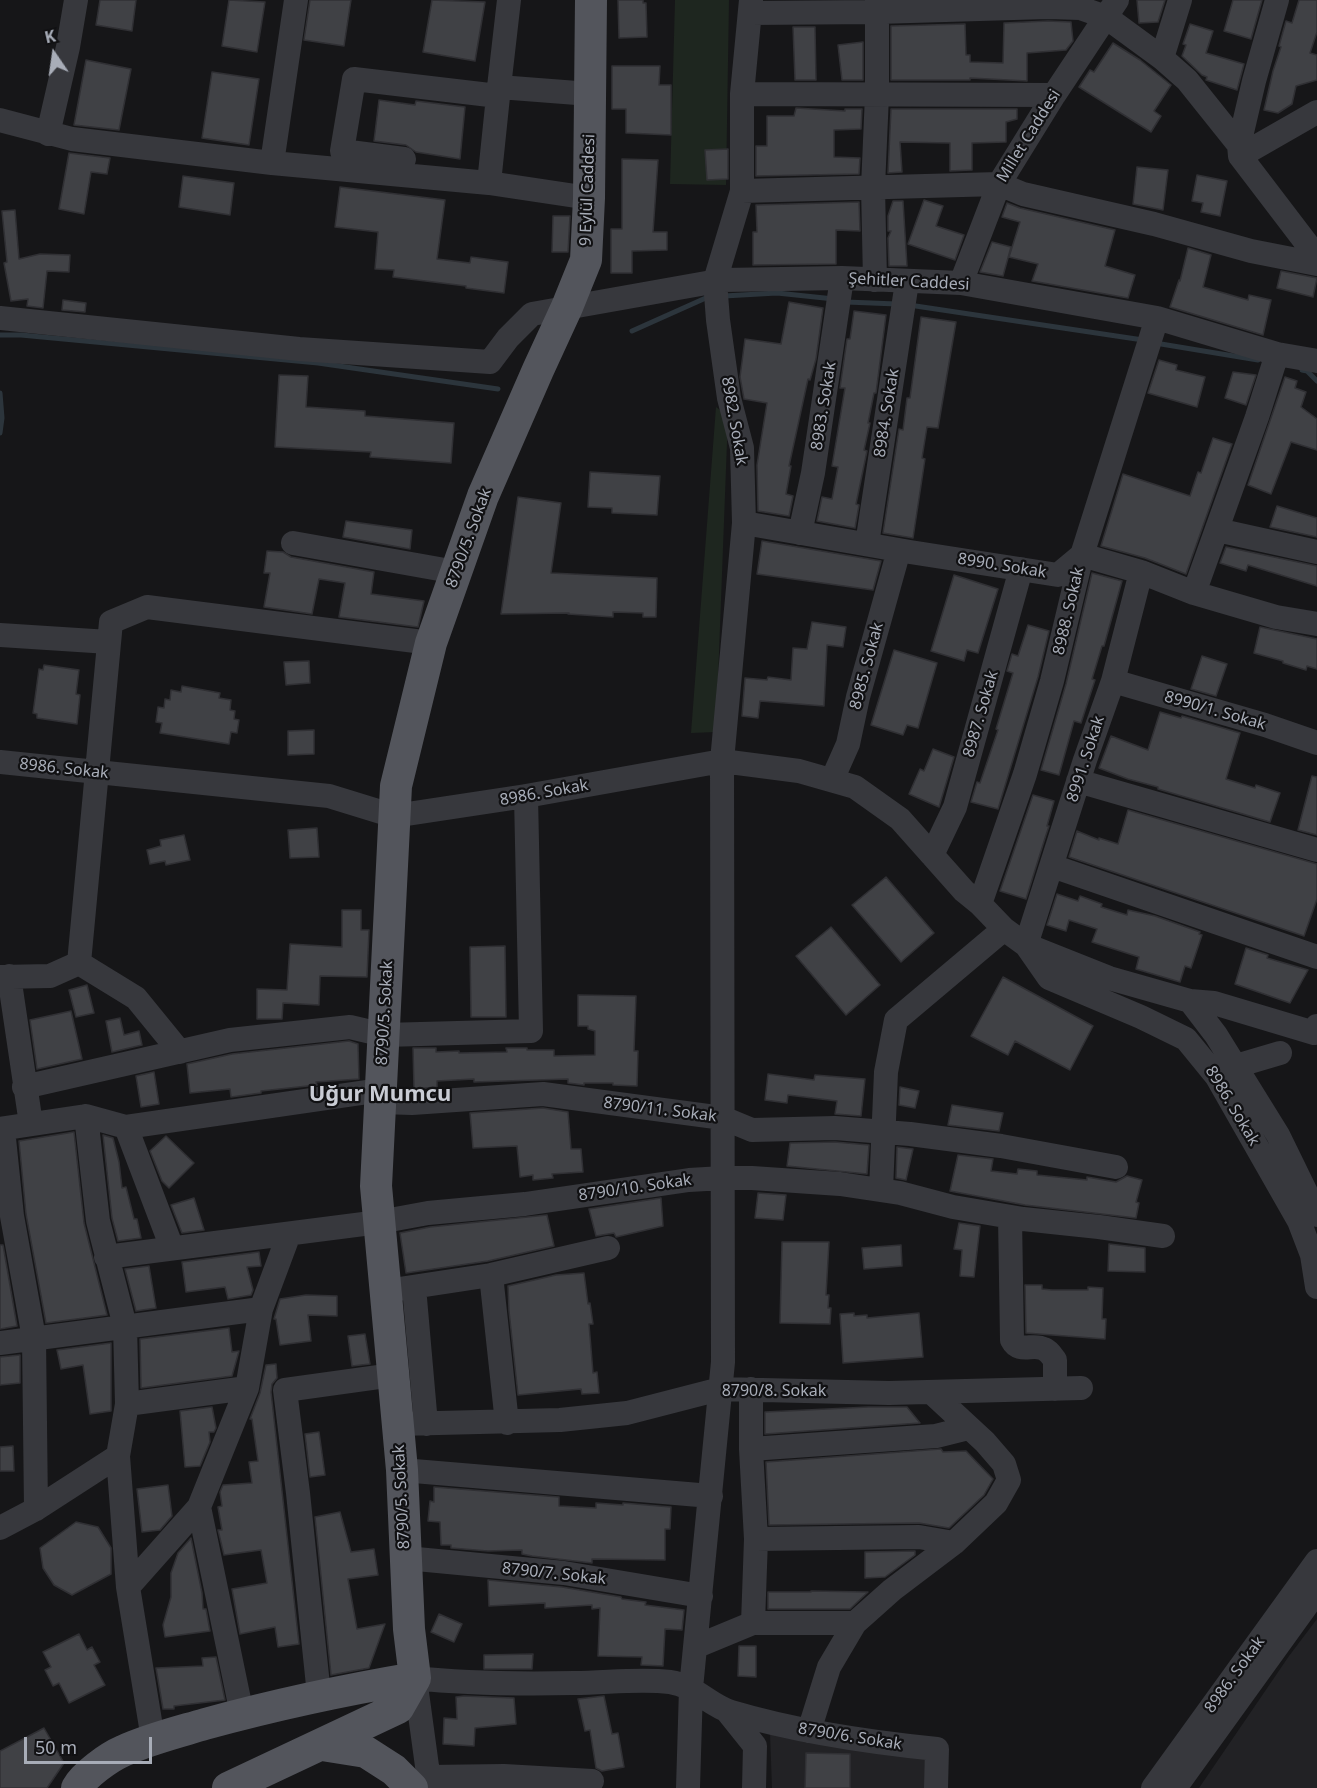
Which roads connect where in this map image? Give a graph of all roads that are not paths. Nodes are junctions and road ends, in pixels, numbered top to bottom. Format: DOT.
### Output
graph roads {
  1 [pos="76,0"];
  2 [pos="297,0"];
  3 [pos="509,0"];
  4 [pos="591,0"];
  5 [pos="1180,0"];
  6 [pos="1277,0"];
  7 [pos="877,6"];
  8 [pos="750,7"];
  9 [pos="1111,9"];
  10 [pos="1162,58"];
  11 [pos="498,92"];
  12 [pos="590,94"];
  13 [pos="742,94"];
  14 [pos="877,95"];
  15 [pos="1054,95"];
  16 [pos="1317,112"];
  17 [pos="0,120"];
  18 [pos="48,134"];
  19 [pos="1240,150"];
  20 [pos="272,164"];
  21 [pos="490,176"];
  22 [pos="999,184"];
  23 [pos="873,187"];
  24 [pos="742,191"];
  25 [pos="590,198"];
  26 [pos="1317,257"];
  27 [pos="1317,264"];
  28 [pos="875,280"];
  29 [pos="716,281"];
  30 [pos="961,283"];
  31 [pos="840,293"];
  32 [pos="905,297"];
  33 [pos="567,308"];
  34 [pos="1,318"];
  35 [pos="1156,318"];
  36 [pos="1275,361"];
  37 [pos="1317,361"];
  38 [pos="538,370"];
  39 [pos="744,523"];
  40 [pos="1216,530"];
  41 [pos="801,533"];
  42 [pos="293,543"];
  43 [pos="867,544"];
  44 [pos="899,550"];
  45 [pos="1317,552"];
  46 [pos="1082,555"];
  47 [pos="1021,569"];
  48 [pos="456,572"];
  49 [pos="1141,572"];
  50 [pos="1194,593"];
  51 [pos="1317,624"];
  52 [pos="0,635"];
  53 [pos="109,642"];
  54 [pos="431,643"];
  55 [pos="1113,681"];
  56 [pos="1317,743"];
  57 [pos="722,761"];
  58 [pos="0,762"];
  59 [pos="97,772"];
  60 [pos="832,780"];
  61 [pos="1078,781"];
  62 [pos="526,796"];
  63 [pos="394,816"];
  64 [pos="1317,850"];
  65 [pos="932,855"];
  66 [pos="1052,866"];
  67 [pos="980,904"];
  68 [pos="1005,929"];
  69 [pos="1026,945"];
  70 [pos="1317,957"];
  71 [pos="79,963"];
  72 [pos="4,977"];
  73 [pos="1190,1001"];
  74 [pos="1317,1026"];
  75 [pos="384,1035"];
  76 [pos="180,1052"];
  77 [pos="1280,1053"];
  78 [pos="1246,1064"];
  79 [pos="24,1087"];
  80 [pos="381,1096"];
  81 [pos="86,1116"];
  82 [pos="723,1118"];
  83 [pos="31,1124"];
  84 [pos="126,1127"];
  85 [pos="1,1129"];
  86 [pos="883,1132"];
  87 [pos="1116,1167"];
  88 [pos="723,1178"];
  89 [pos="882,1190"];
  90 [pos="1311,1211"];
  91 [pos="1011,1216"];
  92 [pos="379,1222"];
  93 [pos="289,1234"];
  94 [pos="1163,1236"];
  95 [pos="172,1248"];
  96 [pos="608,1248"];
  97 [pos="106,1257"];
  98 [pos="491,1275"];
  99 [pos="1317,1287"];
  100 [pos="400,1289"];
  101 [pos="261,1309"];
  102 [pos="125,1326"];
  103 [pos="34,1338"];
  104 [pos="0,1343"];
  105 [pos="393,1375"];
  106 [pos="247,1388"];
  107 [pos="1082,1388"];
  108 [pos="720,1389"];
  109 [pos="751,1389"];
  110 [pos="1055,1389"];
  111 [pos="931,1392"];
  112 [pos="127,1404"];
  113 [pos="507,1423"];
  114 [pos="412,1424"];
  115 [pos="969,1428"];
  116 [pos="751,1449"];
  117 [pos="118,1456"];
  118 [pos="402,1470"];
  119 [pos="711,1496"];
  120 [pos="199,1507"];
  121 [pos="36,1509"];
  122 [pos="0,1528"];
  123 [pos="756,1539"];
  124 [pos="954,1543"];
  125 [pos="406,1558"];
  126 [pos="1317,1562"];
  127 [pos="128,1587"];
  128 [pos="1317,1591"];
  129 [pos="701,1596"];
  130 [pos="753,1623"];
  131 [pos="855,1623"];
  132 [pos="695,1647"];
  133 [pos="415,1678"];
  134 [pos="691,1688"];
  135 [pos="319,1695"];
  136 [pos="727,1711"];
  137 [pos="242,1714"];
  138 [pos="809,1731"];
  139 [pos="153,1739"];
  140 [pos="322,1745"];
  141 [pos="592,1781"];
  142 [pos="423,1784"];
  143 [pos="77,1788"];
  144 [pos="228,1788"];
  145 [pos="688,1788"];
  146 [pos="754,1788"];
  147 [pos="936,1788"];
  148 [pos="1153,1788"];
  149 [pos="1175,1788"];
  1 -- 18 [label="street"];
  2 -- 20 [label="street"];
  3 -- 11 [label="street"];
  4 -- 12 [label="main road, 9 Eylül Caddesi"];
  5 -- 10 [label="street"];
  6 -- 19 [label="street"];
  7 -- 8 [label="street"];
  7 -- 9 [label="street"];
  7 -- 14 [label="street"];
  8 -- 13 [label="street, 8982. Sokak"];
  9 -- 10 [label="street"];
  9 -- 15 [label="street, Millet Caddesi"];
  10 -- 19 [label="street"];
  11 -- 12 [label="street"];
  11 -- 21 [label="street"];
  11 -- 21 [label="street"];
  12 -- 25 [label="main road, 9 Eylül Caddesi"];
  13 -- 14 [label="street"];
  13 -- 24 [label="street, 8982. Sokak"];
  14 -- 15 [label="street"];
  14 -- 23 [label="street"];
  15 -- 22 [label="street, Millet Caddesi"];
  16 -- 19 [label="street"];
  17 -- 18 [label="street"];
  18 -- 20 [label="street"];
  19 -- 26 [label="street"];
  20 -- 21 [label="street"];
  21 -- 25 [label="street"];
  22 -- 23 [label="street"];
  22 -- 27 [label="street"];
  22 -- 30 [label="street, Millet Caddesi"];
  23 -- 24 [label="street"];
  23 -- 28 [label="street"];
  24 -- 29 [label="street, 8982. Sokak"];
  25 -- 33 [label="main road, 9 Eylül Caddesi"];
  28 -- 31 [label="street, Şehitler Caddesi"];
  28 -- 32 [label="street, Şehitler Caddesi"];
  29 -- 31 [label="street, Şehitler Caddesi"];
  29 -- 33 [label="street, Şehitler Caddesi"];
  29 -- 39 [label="street, 8982. Sokak"];
  30 -- 32 [label="street, Şehitler Caddesi"];
  30 -- 35 [label="street, Şehitler Caddesi"];
  31 -- 41 [label="street, 8983. Sokak"];
  32 -- 43 [label="street, 8984. Sokak"];
  33 -- 34 [label="street, Şehitler Caddesi"];
  33 -- 38 [label="main road, 9 Eylül Caddesi"];
  35 -- 36 [label="street, Şehitler Caddesi"];
  35 -- 46 [label="street, 8988. Sokak"];
  36 -- 37 [label="street, Şehitler Caddesi"];
  36 -- 40 [label="street"];
  38 -- 48 [label="main road, 8790/5. Sokak"];
  39 -- 41 [label="street, 8990. Sokak"];
  39 -- 57 [label="street, 8982. Sokak"];
  40 -- 45 [label="street"];
  40 -- 50 [label="street"];
  41 -- 43 [label="street, 8990. Sokak"];
  42 -- 48 [label="street"];
  43 -- 44 [label="street, 8990. Sokak"];
  44 -- 47 [label="street, 8990. Sokak"];
  44 -- 60 [label="street, 8985. Sokak"];
  46 -- 47 [label="street, 8990. Sokak"];
  46 -- 49 [label="street"];
  46 -- 67 [label="street, 8988. Sokak"];
  47 -- 65 [label="street, 8987. Sokak"];
  48 -- 54 [label="main road, 8790/5. Sokak"];
  49 -- 50 [label="street"];
  49 -- 55 [label="street, 8991. Sokak"];
  50 -- 51 [label="street"];
  52 -- 53 [label="street"];
  53 -- 54 [label="street"];
  53 -- 59 [label="street"];
  54 -- 63 [label="main road, 8790/5. Sokak"];
  55 -- 56 [label="street, 8990/1. Sokak"];
  55 -- 61 [label="street, 8991. Sokak"];
  57 -- 60 [label="street, 8986. Sokak"];
  57 -- 62 [label="street, 8986. Sokak"];
  57 -- 82 [label="street, 8982. Sokak"];
  58 -- 59 [label="street, 8986. Sokak"];
  59 -- 63 [label="street, 8986. Sokak"];
  59 -- 71 [label="street"];
  60 -- 65 [label="street, 8986. Sokak"];
  61 -- 64 [label="street"];
  61 -- 66 [label="street, 8991. Sokak"];
  62 -- 63 [label="street, 8986. Sokak"];
  62 -- 75 [label="street"];
  63 -- 75 [label="main road, 8790/5. Sokak"];
  65 -- 67 [label="street, 8986. Sokak"];
  66 -- 69 [label="street, 8991. Sokak"];
  66 -- 70 [label="street"];
  67 -- 68 [label="street, 8986. Sokak"];
  68 -- 69 [label="street, 8986. Sokak"];
  68 -- 86 [label="street"];
  69 -- 73 [label="street, 8986. Sokak"];
  69 -- 90 [label="street, 8986. Sokak"];
  71 -- 72 [label="street"];
  71 -- 76 [label="street"];
  72 -- 79 [label="street"];
  73 -- 74 [label="street"];
  73 -- 78 [label="street, 8986. Sokak"];
  75 -- 76 [label="street"];
  75 -- 80 [label="main road, 8790/5. Sokak"];
  76 -- 79 [label="street"];
  77 -- 78 [label="street"];
  78 -- 90 [label="street, 8986. Sokak"];
  79 -- 83 [label="street"];
  80 -- 82 [label="street, 8790/11. Sokak"];
  80 -- 84 [label="street, 8790/11. Sokak"];
  80 -- 92 [label="main road, 8790/5. Sokak"];
  81 -- 83 [label="street"];
  81 -- 84 [label="street"];
  81 -- 97 [label="street"];
  82 -- 86 [label="street, 8790/11. Sokak"];
  82 -- 88 [label="street, 8982. Sokak"];
  83 -- 85 [label="street"];
  84 -- 95 [label="street"];
  85 -- 103 [label="street"];
  86 -- 87 [label="street, 8790/11. Sokak"];
  86 -- 89 [label="street"];
  88 -- 89 [label="street, 8790/10. Sokak"];
  88 -- 92 [label="street, 8790/10. Sokak"];
  88 -- 108 [label="street, 8982. Sokak"];
  89 -- 91 [label="street, 8790/10. Sokak"];
  90 -- 99 [label="street, 8986. Sokak"];
  91 -- 94 [label="street, 8790/10. Sokak"];
  91 -- 110 [label="street"];
  92 -- 93 [label="street, 8790/10. Sokak"];
  92 -- 100 [label="main road, 8790/5. Sokak"];
  93 -- 95 [label="street, 8790/10. Sokak"];
  93 -- 101 [label="street"];
  95 -- 97 [label="street, 8790/10. Sokak"];
  96 -- 98 [label="street"];
  97 -- 102 [label="street"];
  98 -- 100 [label="street"];
  98 -- 113 [label="street"];
  100 -- 105 [label="main road, 8790/5. Sokak"];
  100 -- 114 [label="street"];
  101 -- 102 [label="street"];
  101 -- 106 [label="street"];
  102 -- 103 [label="street"];
  102 -- 112 [label="street"];
  103 -- 104 [label="street"];
  103 -- 121 [label="street"];
  105 -- 114 [label="main road, 8790/5. Sokak"];
  105 -- 135 [label="street"];
  106 -- 112 [label="street"];
  106 -- 120 [label="street"];
  107 -- 110 [label="street, 8790/8. Sokak"];
  108 -- 109 [label="street, 8790/8. Sokak"];
  108 -- 113 [label="street, 8790/8. Sokak"];
  108 -- 119 [label="street, 8982. Sokak"];
  109 -- 111 [label="street, 8790/8. Sokak"];
  109 -- 116 [label="street"];
  110 -- 111 [label="street, 8790/8. Sokak"];
  111 -- 115 [label="street"];
  112 -- 117 [label="street"];
  113 -- 114 [label="street, 8790/8. Sokak"];
  114 -- 118 [label="main road, 8790/5. Sokak"];
  115 -- 116 [label="street"];
  115 -- 124 [label="street"];
  116 -- 123 [label="street"];
  117 -- 121 [label="street"];
  117 -- 127 [label="street"];
  118 -- 119 [label="street"];
  118 -- 125 [label="main road, 8790/5. Sokak"];
  119 -- 129 [label="street, 8982. Sokak"];
  120 -- 127 [label="street"];
  120 -- 137 [label="street"];
  121 -- 122 [label="street"];
  123 -- 124 [label="street"];
  123 -- 130 [label="street"];
  124 -- 131 [label="street"];
  125 -- 129 [label="street, 8790/7. Sokak"];
  125 -- 133 [label="main road, 8790/5. Sokak"];
  126 -- 148 [label="street, 8986. Sokak"];
  127 -- 139 [label="street"];
  128 -- 149 [label="street, 8986. Sokak"];
  129 -- 132 [label="street, 8982. Sokak"];
  130 -- 131 [label="street"];
  130 -- 132 [label="street"];
  131 -- 138 [label="street"];
  132 -- 134 [label="street, 8982. Sokak"];
  133 -- 134 [label="street"];
  133 -- 135 [label="main road"];
  133 -- 140 [label="main road"];
  133 -- 142 [label="street"];
  134 -- 136 [label="street, 8790/6. Sokak"];
  134 -- 145 [label="street, 8982. Sokak"];
  135 -- 137 [label="main road"];
  136 -- 138 [label="street, 8790/6. Sokak"];
  136 -- 146 [label="street, 8790/6. Sokak"];
  137 -- 139 [label="main road"];
  138 -- 147 [label="street, 8790/6. Sokak"];
  139 -- 143 [label="main road"];
  140 -- 142 [label="main road"];
  140 -- 144 [label="main road"];
  141 -- 142 [label="street"];
}
